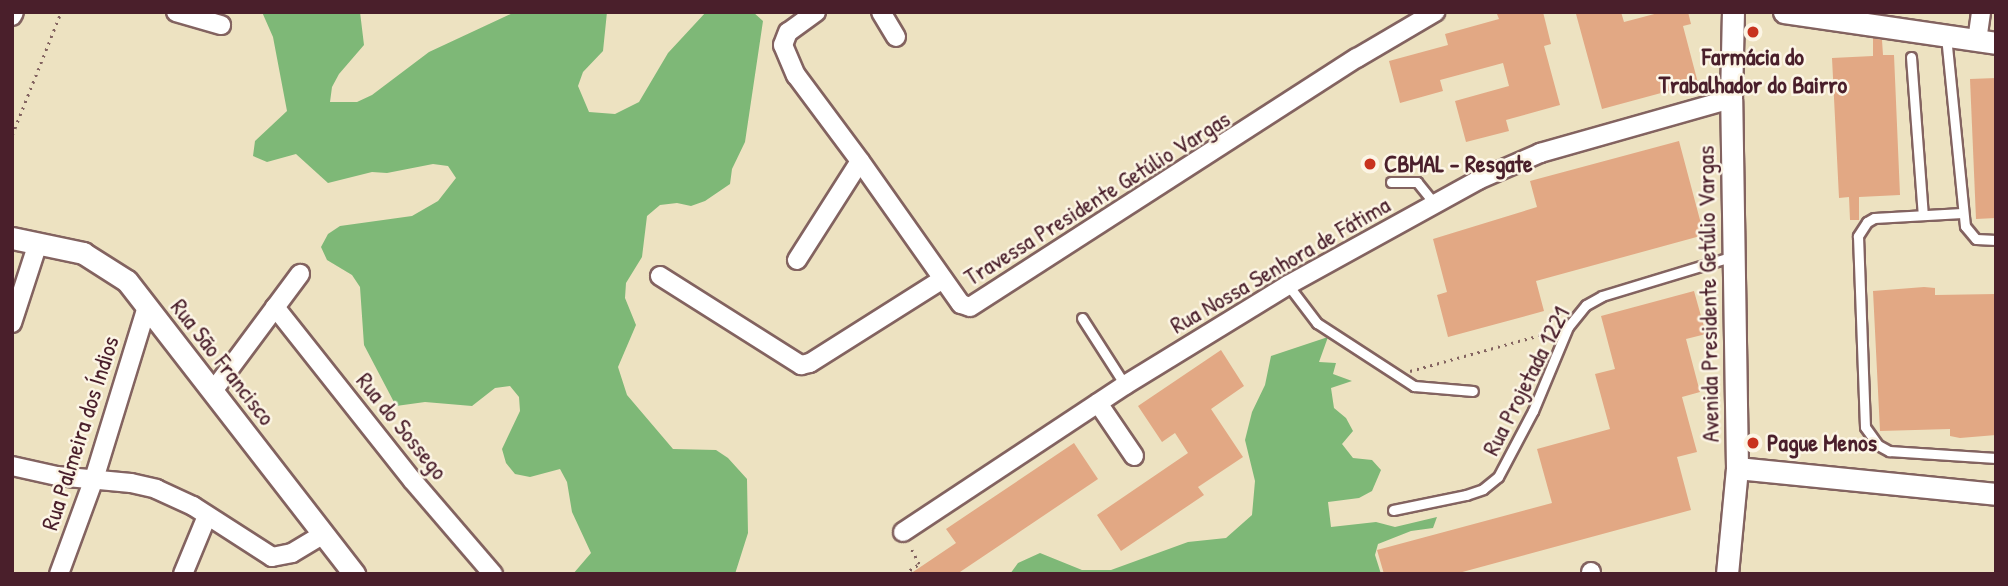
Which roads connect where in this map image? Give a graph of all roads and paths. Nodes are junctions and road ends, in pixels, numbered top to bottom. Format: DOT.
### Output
graph roads {
  1 [pos="61,12"];
  2 [pos="176,12"];
  3 [pos="816,12"];
  4 [pos="881,12"];
  5 [pos="1435,12"];
  6 [pos="1733,12"];
  7 [pos="1784,12"];
  8 [pos="1981,12"];
  9 [pos="221,25"];
  10 [pos="1946,36"];
  11 [pos="896,37"];
  12 [pos="1986,42"];
  13 [pos="1911,57"];
  14 [pos="1731,99"];
  15 [pos="12,135"];
  16 [pos="860,161"];
  17 [pos="1391,183"];
  18 [pos="1435,204"];
  19 [pos="1962,213"];
  20 [pos="1923,215"];
  21 [pos="12,238"];
  22 [pos="1996,240"];
  23 [pos="38,243"];
  24 [pos="1735,256"];
  25 [pos="797,260"];
  26 [pos="300,274"];
  27 [pos="660,276"];
  28 [pos="943,279"];
  29 [pos="1289,285"];
  30 [pos="147,307"];
  31 [pos="275,307"];
  32 [pos="1082,318"];
  33 [pos="12,323"];
  34 [pos="1568,327"];
  35 [pos="1396,375"];
  36 [pos="1125,385"];
  37 [pos="213,391"];
  38 [pos="1473,391"];
  39 [pos="1098,403"];
  40 [pos="1134,456"];
  41 [pos="1996,458"];
  42 [pos="12,466"];
  43 [pos="1737,468"];
  44 [pos="94,479"];
  45 [pos="1996,494"];
  46 [pos="1393,510"];
  47 [pos="207,516"];
  48 [pos="903,531"];
  49 [pos="322,536"];
  50 [pos="59,574"];
  51 [pos="183,574"];
  52 [pos="354,574"];
  53 [pos="493,574"];
  54 [pos="904,574"];
  55 [pos="1727,574"];
  1 -- 15 [label="path"];
  2 -- 9 [label="street"];
  3 -- 16 [label="street, Travessa Presidente Getúlio Vargas"];
  4 -- 11 [label="street"];
  5 -- 28 [label="street, Travessa Presidente Getúlio Vargas"];
  6 -- 14 [label="street, Avenida Presidente Getúlio Vargas"];
  7 -- 10 [label="street"];
  8 -- 12 [label="street"];
  10 -- 12 [label="street"];
  10 -- 19 [label="lane"];
  13 -- 20 [label="lane"];
  14 -- 18 [label="street, Rua Nossa Senhora de Fátima"];
  14 -- 24 [label="street, Avenida Presidente Getúlio Vargas"];
  16 -- 25 [label="street"];
  16 -- 28 [label="street, Travessa Presidente Getúlio Vargas"];
  17 -- 18 [label="lane"];
  18 -- 29 [label="street, Rua Nossa Senhora de Fátima"];
  19 -- 20 [label="lane"];
  19 -- 22 [label="lane"];
  20 -- 41 [label="lane"];
  21 -- 23 [label="street, Rua São Francisco"];
  23 -- 30 [label="street, Rua São Francisco"];
  23 -- 33 [label="street"];
  24 -- 34 [label="lane, Rua Projetada 1221"];
  24 -- 43 [label="street, Avenida Presidente Getúlio Vargas"];
  26 -- 31 [label="street"];
  27 -- 28 [label="street"];
  29 -- 35 [label="lane"];
  29 -- 36 [label="street, Rua Nossa Senhora de Fátima"];
  30 -- 37 [label="street, Rua São Francisco"];
  30 -- 44 [label="street, Rua Palmeira dos Índios"];
  31 -- 37 [label="street"];
  31 -- 53 [label="street, Rua do Sossego"];
  32 -- 36 [label="lane"];
  34 -- 35 [label="path"];
  34 -- 46 [label="lane, Rua Projetada 1221"];
  35 -- 38 [label="lane"];
  36 -- 39 [label="street, Rua Nossa Senhora de Fátima"];
  37 -- 49 [label="street, Rua São Francisco"];
  39 -- 40 [label="street"];
  39 -- 48 [label="street, Rua Nossa Senhora de Fátima"];
  42 -- 44 [label="street"];
  43 -- 45 [label="street"];
  43 -- 55 [label="street, Avenida Presidente Getúlio Vargas"];
  44 -- 47 [label="street"];
  44 -- 50 [label="street, Rua Palmeira dos Índios"];
  47 -- 49 [label="street"];
  47 -- 51 [label="street"];
  48 -- 54 [label="path"];
  49 -- 52 [label="street, Rua São Francisco"];
}
